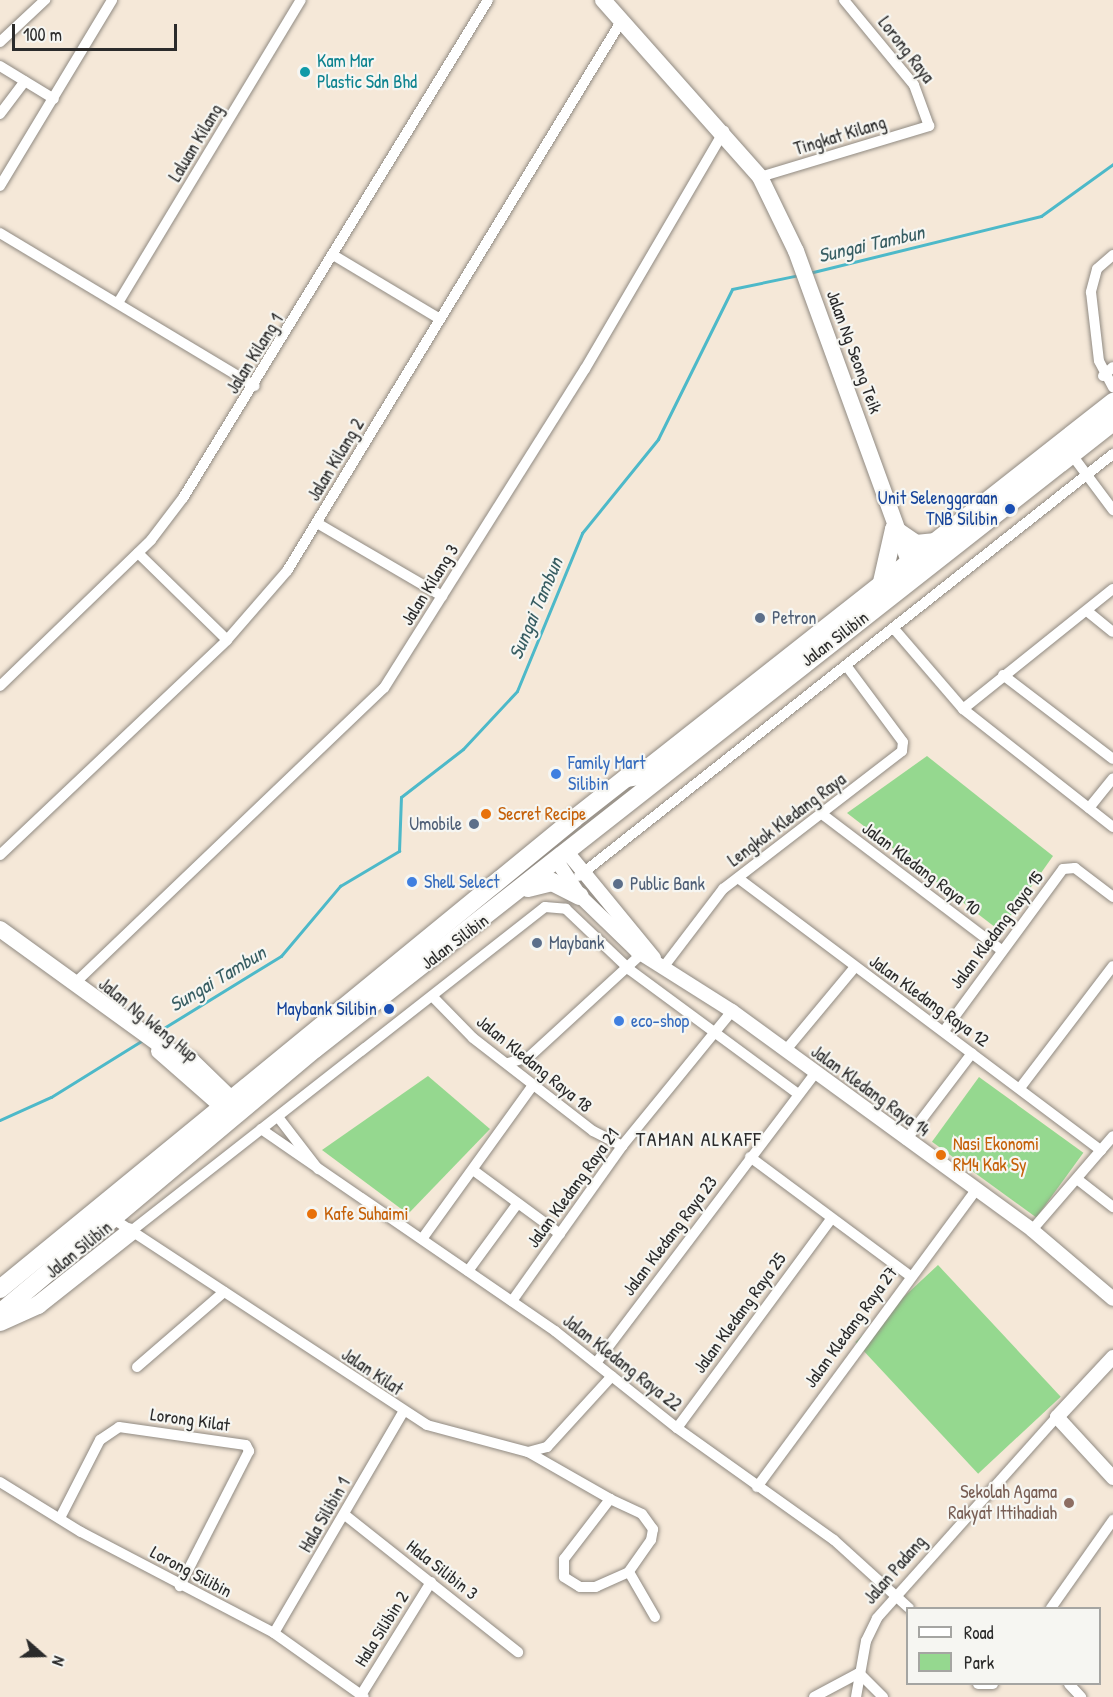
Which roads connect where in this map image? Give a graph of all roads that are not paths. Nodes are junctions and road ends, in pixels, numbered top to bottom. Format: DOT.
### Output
graph roads {
  1 [pos="45,0"];
  2 [pos="112,0"];
  3 [pos="302,0"];
  4 [pos="488,0"];
  5 [pos="603,0"];
  6 [pos="844,0"];
  7 [pos="622,20"];
  8 [pos="0,42"];
  9 [pos="0,66"];
  10 [pos="25,81"];
  11 [pos="54,99"];
  12 [pos="0,114"];
  13 [pos="929,126"];
  14 [pos="724,131"];
  15 [pos="760,177"];
  16 [pos="0,186"];
  17 [pos="0,233"];
  18 [pos="1113,255"];
  19 [pos="335,256"];
  20 [pos="118,303"];
  21 [pos="440,319"];
  22 [pos="1113,367"];
  23 [pos="1103,376"];
  24 [pos="255,386"];
  25 [pos="1112,401"];
  26 [pos="1113,454"];
  27 [pos="1072,455"];
  28 [pos="1043,458"];
  29 [pos="1086,476"];
  30 [pos="1113,510"];
  31 [pos="317,523"];
  32 [pos="894,529"];
  33 [pos="936,542"];
  34 [pos="138,553"];
  35 [pos="909,562"];
  36 [pos="936,562"];
  37 [pos="879,586"];
  38 [pos="1113,589"];
  39 [pos="442,596"];
  40 [pos="1087,611"];
  41 [pos="896,631"];
  42 [pos="1113,632"];
  43 [pos="227,640"];
  44 [pos="848,668"];
  45 [pos="1003,675"];
  46 [pos="0,686"];
  47 [pos="963,709"];
  48 [pos="1113,759"];
  49 [pos="638,776"];
  50 [pos="1113,778"];
  51 [pos="1089,808"];
  52 [pos="822,814"];
  53 [pos="1113,827"];
  54 [pos="560,853"];
  55 [pos="0,855"];
  56 [pos="584,872"];
  57 [pos="738,878"];
  58 [pos="524,890"];
  59 [pos="575,890"];
  60 [pos="1113,897"];
  61 [pos="0,929"];
  62 [pos="434,932"];
  63 [pos="1001,950"];
  64 [pos="653,956"];
  65 [pos="1113,966"];
  66 [pos="855,967"];
  67 [pos="630,970"];
  68 [pos="77,986"];
  69 [pos="433,997"];
  70 [pos="732,1011"];
  71 [pos="717,1031"];
  72 [pos="944,1031"];
  73 [pos="785,1051"];
  74 [pos="972,1053"];
  75 [pos="529,1057"];
  76 [pos="508,1063"];
  77 [pos="815,1073"];
  78 [pos="531,1083"];
  79 [pos="1020,1088"];
  80 [pos="798,1094"];
  81 [pos="227,1107"];
  82 [pos="278,1117"];
  83 [pos="261,1129"];
  84 [pos="1113,1136"];
  85 [pos="906,1140"];
  86 [pos="622,1146"];
  87 [pos="1101,1151"];
  88 [pos="750,1157"];
  89 [pos="319,1169"];
  90 [pos="472,1170"];
  91 [pos="1077,1179"];
  92 [pos="976,1190"];
  93 [pos="518,1203"];
  94 [pos="1113,1207"];
  95 [pos="831,1219"];
  96 [pos="115,1220"];
  97 [pos="1032,1230"];
  98 [pos="130,1232"];
  99 [pos="69,1233"];
  100 [pos="560,1234"];
  101 [pos="422,1239"];
  102 [pos="468,1271"];
  103 [pos="909,1275"];
  104 [pos="1090,1278"];
  105 [pos="0,1289"];
  106 [pos="224,1292"];
  107 [pos="1113,1299"];
  108 [pos="512,1301"];
  109 [pos="1113,1310"];
  110 [pos="0,1313"];
  111 [pos="0,1322"];
  112 [pos="1113,1348"];
  113 [pos="1113,1357"];
  114 [pos="596,1363"];
  115 [pos="137,1367"];
  116 [pos="612,1376"];
  117 [pos="1093,1379"];
  118 [pos="403,1413"];
  119 [pos="1057,1417"];
  120 [pos="677,1428"];
  121 [pos="528,1452"];
  122 [pos="1113,1478"];
  123 [pos="0,1482"];
  124 [pos="757,1487"];
  125 [pos="610,1499"];
  126 [pos="345,1515"];
  127 [pos="60,1518"];
  128 [pos="1113,1520"];
  129 [pos="629,1572"];
  130 [pos="431,1582"];
  131 [pos="180,1586"];
  132 [pos="897,1594"];
  133 [pos="908,1607"];
  134 [pos="1052,1607"];
  135 [pos="655,1617"];
  136 [pos="274,1634"];
  137 [pos="518,1652"];
  138 [pos="859,1673"];
  139 [pos="1071,1685"];
  140 [pos="362,1696"];
  141 [pos="814,1697"];
  142 [pos="856,1697"];
  143 [pos="882,1697"];
  144 [pos="1081,1697"];
  1 -- 8 [label="street"];
  2 -- 11 [label="street"];
  3 -- 20 [label="street, Laluan Kilang"];
  4 -- 19 [label="street, Jalan Kilang 1"];
  5 -- 7 [label="main road, Jalan Ng Seong Teik"];
  6 -- 13 [label="street, Lorong Raya"];
  7 -- 14 [label="main road, Jalan Ng Seong Teik"];
  7 -- 21 [label="street, Jalan Kilang 2"];
  9 -- 10 [label="street"];
  10 -- 11 [label="street"];
  10 -- 12 [label="street"];
  11 -- 16 [label="street"];
  13 -- 15 [label="street, Tingkat Kilang"];
  14 -- 15 [label="main road, Jalan Ng Seong Teik"];
  14 -- 39 [label="street, Jalan Kilang 3"];
  15 -- 32 [label="main road, Jalan Ng Seong Teik"];
  17 -- 20 [label="street"];
  18 -- 23 [label="street"];
  19 -- 21 [label="street"];
  19 -- 24 [label="street, Jalan Kilang 1"];
  20 -- 24 [label="street"];
  21 -- 31 [label="street, Jalan Kilang 2"];
  22 -- 23 [label="street"];
  23 -- 25 [label="street"];
  24 -- 34 [label="street, Jalan Kilang 1"];
  25 -- 27 [label="main road"];
  25 -- 28 [label="main road, Jalan Silibin"];
  26 -- 29 [label="street, Jalan Silibin"];
  27 -- 28 [label="main road"];
  27 -- 29 [label="street"];
  27 -- 36 [label="main road, Jalan Silibin"];
  28 -- 33 [label="main road, Jalan Silibin"];
  29 -- 30 [label="street"];
  29 -- 41 [label="street, Jalan Silibin"];
  31 -- 39 [label="street"];
  31 -- 43 [label="street, Jalan Kilang 2"];
  32 -- 33 [label="main road"];
  32 -- 35 [label="main road, Jalan Ng Seong Teik"];
  32 -- 37 [label="main road"];
  33 -- 35 [label="main road, Jalan Silibin"];
  34 -- 43 [label="street"];
  34 -- 46 [label="street, Jalan Kilang 1"];
  35 -- 36 [label="main road"];
  35 -- 37 [label="main road, Jalan Silibin"];
  36 -- 54 [label="main road, Jalan Silibin"];
  37 -- 49 [label="main road, Jalan Silibin"];
  38 -- 40 [label="street"];
  39 -- 68 [label="street, Jalan Kilang 3"];
  40 -- 42 [label="street"];
  40 -- 45 [label="street"];
  41 -- 44 [label="street, Jalan Silibin"];
  41 -- 47 [label="street"];
  43 -- 55 [label="street, Jalan Kilang 2"];
  44 -- 52 [label="street, Lengkok Kledang Raya"];
  44 -- 56 [label="street, Jalan Silibin"];
  45 -- 47 [label="street"];
  45 -- 48 [label="street"];
  47 -- 51 [label="street"];
  49 -- 54 [label="main road"];
  49 -- 62 [label="main road, Jalan Silibin"];
  50 -- 51 [label="street"];
  51 -- 53 [label="street"];
  52 -- 57 [label="street, Lengkok Kledang Raya"];
  52 -- 63 [label="street, Jalan Kledang Raya 10"];
  54 -- 56 [label="street, Jalan Kledang Raya 14"];
  54 -- 58 [label="main road, Jalan Silibin"];
  54 -- 59 [label="street, Jalan Kledang Raya 14"];
  54 -- 62 [label="main road"];
  56 -- 59 [label="street, Jalan Silibin"];
  56 -- 64 [label="street, Jalan Kledang Raya 14"];
  57 -- 64 [label="street, Lengkok Kledang Raya"];
  57 -- 66 [label="street, Jalan Kledang Raya 12"];
  58 -- 59 [label="main road"];
  58 -- 81 [label="main road, Jalan Silibin"];
  59 -- 64 [label="street, Jalan Kledang Raya 14"];
  60 -- 63 [label="street, Jalan Kledang Raya 15"];
  61 -- 68 [label="main road, Jalan Ng Weng Hup"];
  62 -- 81 [label="main road, Jalan Silibin"];
  63 -- 72 [label="street, Jalan Kledang Raya 15"];
  64 -- 67 [label="street, Lengkok Kledang Raya"];
  64 -- 70 [label="street, Jalan Kledang Raya 14"];
  65 -- 79 [label="street"];
  66 -- 72 [label="street, Jalan Kledang Raya 12"];
  66 -- 73 [label="street"];
  67 -- 69 [label="street"];
  67 -- 71 [label="street"];
  67 -- 75 [label="street, Lengkok Kledang Raya"];
  68 -- 81 [label="main road, Jalan Ng Weng Hup"];
  69 -- 76 [label="street, Jalan Kledang Raya 18"];
  69 -- 82 [label="street"];
  70 -- 71 [label="street, Jalan Kledang Raya 21"];
  70 -- 73 [label="street, Jalan Kledang Raya 14"];
  71 -- 80 [label="street"];
  71 -- 86 [label="street, Jalan Kledang Raya 21"];
  72 -- 74 [label="street, Jalan Kledang Raya 12"];
  73 -- 77 [label="street, Jalan Kledang Raya 14"];
  74 -- 79 [label="street, Jalan Kledang Raya 12"];
  74 -- 85 [label="street"];
  75 -- 76 [label="street"];
  75 -- 78 [label="street"];
  76 -- 78 [label="street, Jalan Kledang Raya 18"];
  77 -- 80 [label="street, Jalan Kledang Raya 23"];
  77 -- 85 [label="street, Jalan Kledang Raya 14"];
  78 -- 86 [label="street, Jalan Kledang Raya 18"];
  78 -- 90 [label="street"];
  79 -- 87 [label="street, Jalan Kledang Raya 12"];
  80 -- 88 [label="street, Jalan Kledang Raya 23"];
  81 -- 96 [label="main road, Jalan Silibin"];
  81 -- 99 [label="main road, Jalan Silibin"];
  82 -- 83 [label="street"];
  82 -- 89 [label="street, Jalan Kledang Raya 22"];
  83 -- 89 [label="street, Jalan Kledang Raya 22"];
  83 -- 98 [label="street"];
  84 -- 87 [label="street"];
  85 -- 92 [label="street, Jalan Kledang Raya 14"];
  86 -- 100 [label="street, Jalan Kledang Raya 21"];
  87 -- 91 [label="street"];
  88 -- 95 [label="street"];
  88 -- 114 [label="street, Jalan Kledang Raya 23"];
  89 -- 101 [label="street, Jalan Kledang Raya 22"];
  90 -- 93 [label="street"];
  90 -- 101 [label="street"];
  91 -- 94 [label="street"];
  91 -- 97 [label="street"];
  92 -- 97 [label="street, Jalan Kledang Raya 14"];
  92 -- 103 [label="street, Jalan Kledang Raya 27"];
  93 -- 100 [label="street"];
  93 -- 102 [label="street"];
  95 -- 103 [label="street"];
  95 -- 120 [label="street, Jalan Kledang Raya 25"];
  96 -- 98 [label="street, Jalan Kilat"];
  96 -- 99 [label="main road"];
  96 -- 110 [label="main road, Jalan Silibin"];
  97 -- 104 [label="street, Jalan Kledang Raya 14"];
  98 -- 106 [label="street, Jalan Kilat"];
  98 -- 111 [label="main road"];
  99 -- 105 [label="main road, Jalan Silibin"];
  100 -- 108 [label="street, Jalan Kledang Raya 21"];
  101 -- 102 [label="street, Jalan Kledang Raya 22"];
  102 -- 108 [label="street, Jalan Kledang Raya 22"];
  103 -- 124 [label="street, Jalan Kledang Raya 27"];
  104 -- 107 [label="street, Jalan Kledang Raya 14"];
  104 -- 109 [label="street, Jalan Kledang Raya 14"];
  106 -- 115 [label="street"];
  106 -- 118 [label="street, Jalan Kilat"];
  108 -- 114 [label="street, Jalan Kledang Raya 22"];
  112 -- 117 [label="street, Jalan Padang"];
  113 -- 117 [label="street, Jalan Padang"];
  114 -- 116 [label="street, Jalan Kledang Raya 22"];
  116 -- 120 [label="street, Jalan Kledang Raya 22"];
  116 -- 121 [label="street"];
  117 -- 119 [label="street, Jalan Padang"];
  118 -- 121 [label="street, Jalan Kilat"];
  118 -- 126 [label="street, Hala Silibin 1"];
  119 -- 122 [label="street"];
  119 -- 132 [label="street, Jalan Padang"];
  120 -- 124 [label="street, Jalan Kledang Raya 22"];
  121 -- 125 [label="street, Jalan Kilat"];
  123 -- 127 [label="street, Lorong Silibin"];
  124 -- 132 [label="street, Jalan Kledang Raya 22"];
  125 -- 129 [label="street, Jalan Kilat"];
  125 -- 129 [label="street"];
  126 -- 130 [label="street, Hala Silibin 3"];
  126 -- 136 [label="street, Hala Silibin 1"];
  127 -- 131 [label="street, Lorong Silibin"];
  127 -- 131 [label="street, Lorong Kilat"];
  128 -- 134 [label="street"];
  129 -- 135 [label="street"];
  130 -- 137 [label="street, Hala Silibin 3"];
  130 -- 140 [label="street, Hala Silibin 2"];
  131 -- 136 [label="street, Lorong Silibin"];
  132 -- 133 [label="street, Jalan Kledang Raya 22"];
  132 -- 138 [label="street, Jalan Padang"];
  136 -- 140 [label="street, Lorong Silibin"];
  138 -- 141 [label="street"];
  138 -- 142 [label="street, Jalan Padang"];
  138 -- 143 [label="street"];
  139 -- 144 [label="street"];
}
